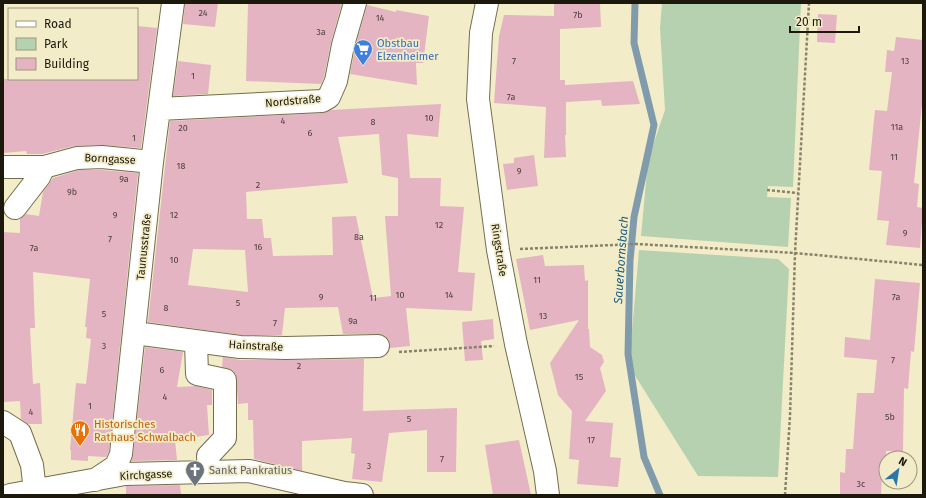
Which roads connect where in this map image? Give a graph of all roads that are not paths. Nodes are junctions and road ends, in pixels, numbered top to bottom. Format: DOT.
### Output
graph roads {
  1 [pos="173,3"];
  2 [pos="355,3"];
  3 [pos="487,3"];
  4 [pos="159,109"];
  5 [pos="152,162"];
  6 [pos="44,166"];
  7 [pos="3,168"];
  8 [pos="16,208"];
  9 [pos="135,333"];
  10 [pos="196,342"];
  11 [pos="378,346"];
  12 [pos="3,422"];
  13 [pos="209,472"];
  14 [pos="94,488"];
  15 [pos="35,491"];
  16 [pos="10,495"];
  17 [pos="362,495"];
  18 [pos="548,495"];
  1 -- 4 [label="street, Taunusstraße"];
  2 -- 4 [label="street, Nordstraße"];
  3 -- 18 [label="street, Ringstraße"];
  4 -- 5 [label="street, Taunusstraße"];
  5 -- 6 [label="street, Borngasse"];
  5 -- 9 [label="street, Taunusstraße"];
  6 -- 7 [label="street, Borngasse"];
  6 -- 8 [label="street"];
  9 -- 10 [label="street, Hainstraße"];
  9 -- 14 [label="street, Taunusstraße"];
  10 -- 11 [label="street, Hainstraße"];
  10 -- 13 [label="street"];
  12 -- 15 [label="street"];
  13 -- 14 [label="street, Kirchgasse"];
  13 -- 17 [label="street, Kirchgasse"];
  14 -- 15 [label="street, Kirchgasse"];
  15 -- 16 [label="street, Kirchgasse"];
}
